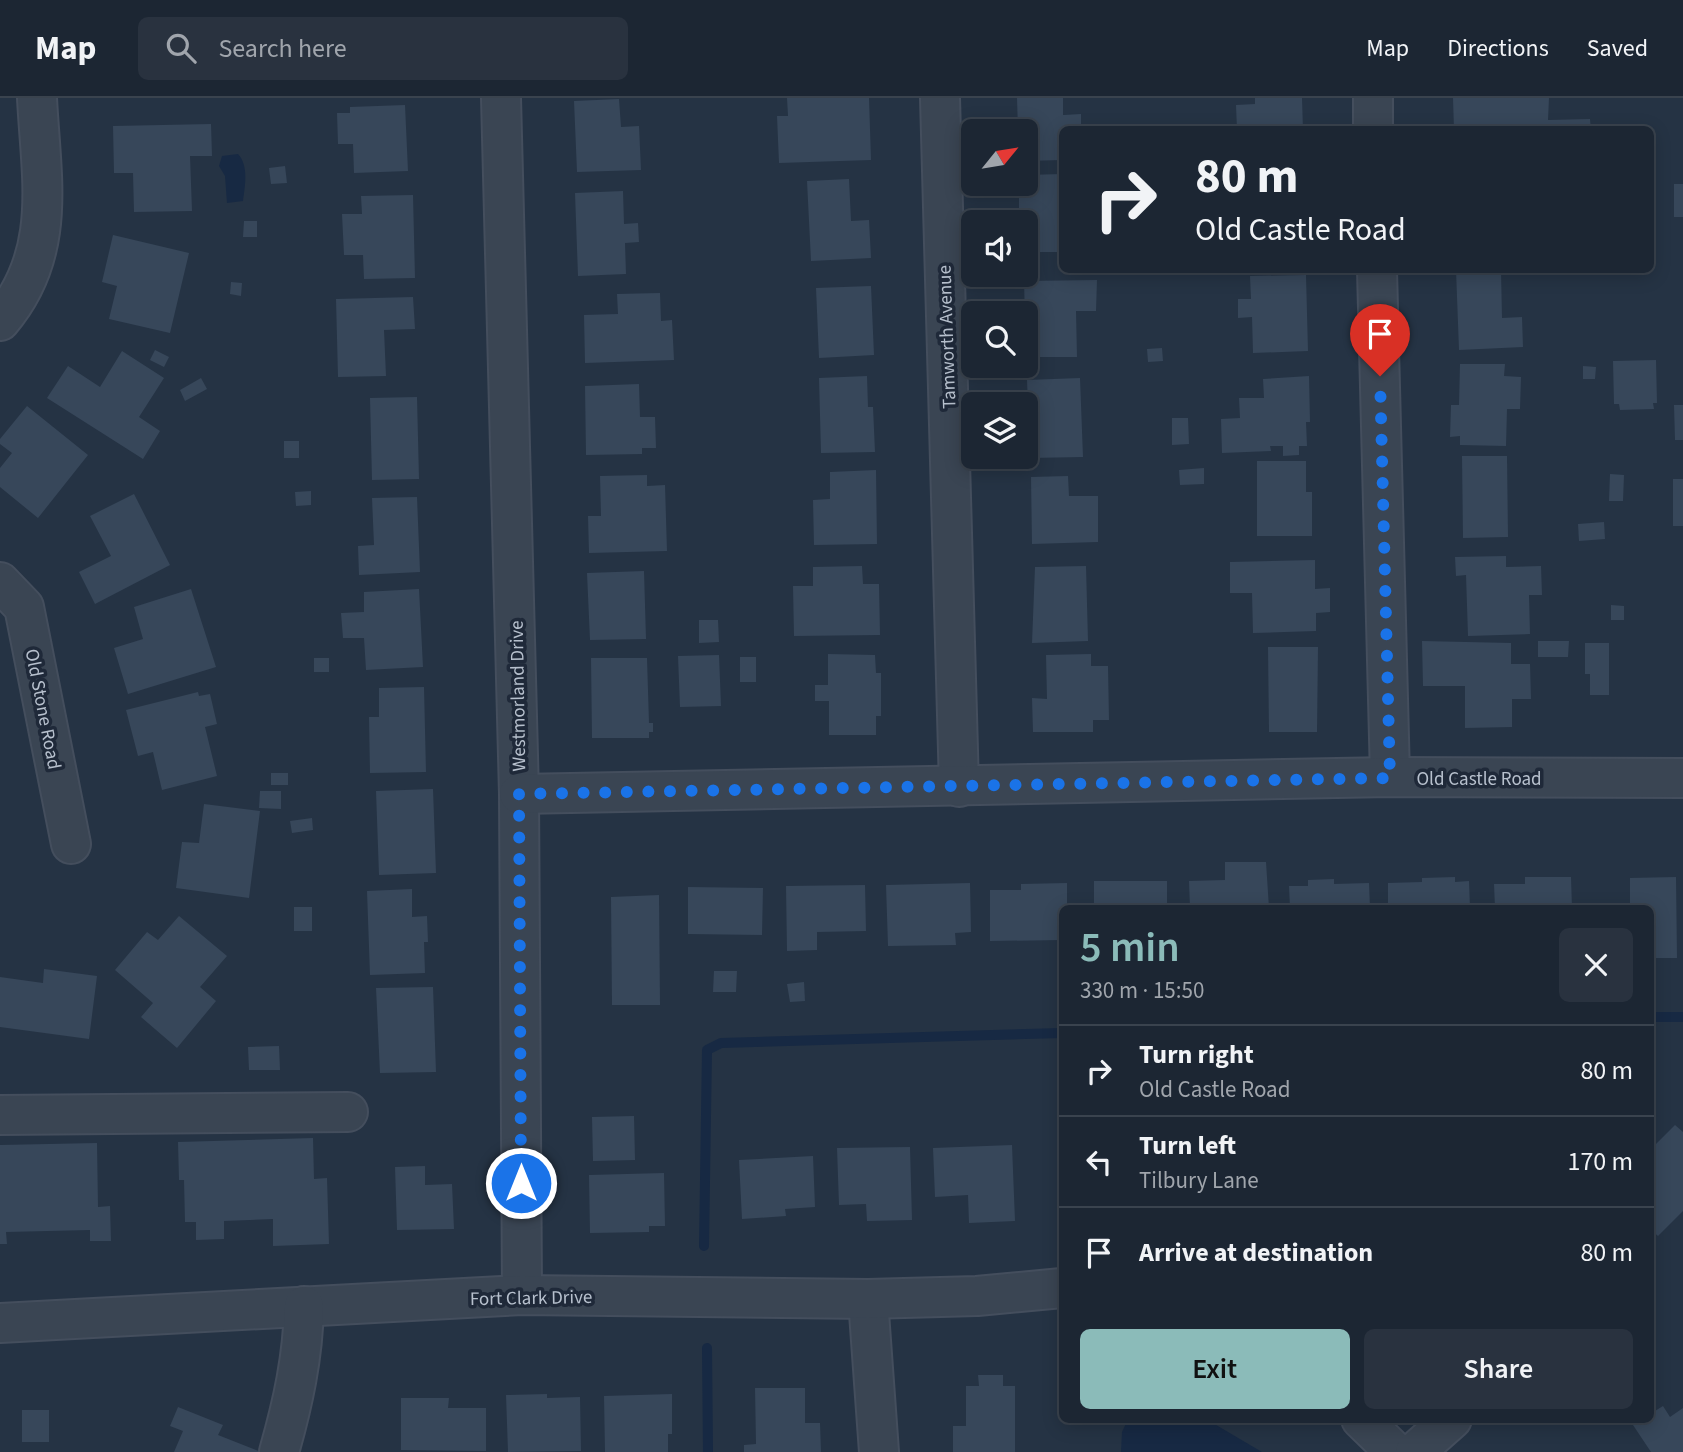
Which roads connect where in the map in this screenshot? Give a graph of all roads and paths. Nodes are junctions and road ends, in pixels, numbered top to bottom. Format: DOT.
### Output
graph roads {
  1 [pos="37,98"];
  2 [pos="501,98"];
  3 [pos="940,98"];
  4 [pos="1373,98"];
  5 [pos="1373,126"];
  6 [pos="1377,273"];
  7 [pos="0,320"];
  8 [pos="0,582"];
  9 [pos="1390,778"];
  10 [pos="1683,778"];
  11 [pos="959,787"];
  12 [pos="519,794"];
  13 [pos="71,844"];
  14 [pos="348,1112"];
  15 [pos="0,1115"];
  16 [pos="1059,1288"];
  17 [pos="522,1294"];
  18 [pos="869,1299"];
  19 [pos="304,1306"];
  20 [pos="0,1323"];
  21 [pos="1364,1423"];
  22 [pos="1448,1423"];
  23 [pos="279,1452"];
  24 [pos="879,1452"];
  25 [pos="1395,1452"];
  26 [pos="1415,1452"];
  1 -- 7 [label="street"];
  2 -- 12 [label="street, Westmorland Drive"];
  3 -- 11 [label="street, Tamworth Avenue"];
  4 -- 5 [label="street"];
  6 -- 9 [label="street"];
  8 -- 13 [label="street, Old Stone Road"];
  9 -- 10 [label="street, Old Castle Road"];
  9 -- 11 [label="street, Old Castle Road"];
  11 -- 12 [label="street, Old Castle Road"];
  12 -- 17 [label="street, Westmorland Drive"];
  14 -- 15 [label="street"];
  16 -- 18 [label="street, Fort Clark Drive"];
  17 -- 18 [label="street, Fort Clark Drive"];
  17 -- 19 [label="street, Fort Clark Drive"];
  18 -- 24 [label="street"];
  19 -- 20 [label="street, Fort Clark Drive"];
  19 -- 23 [label="street"];
  21 -- 25 [label="street"];
  22 -- 26 [label="street"];
}
